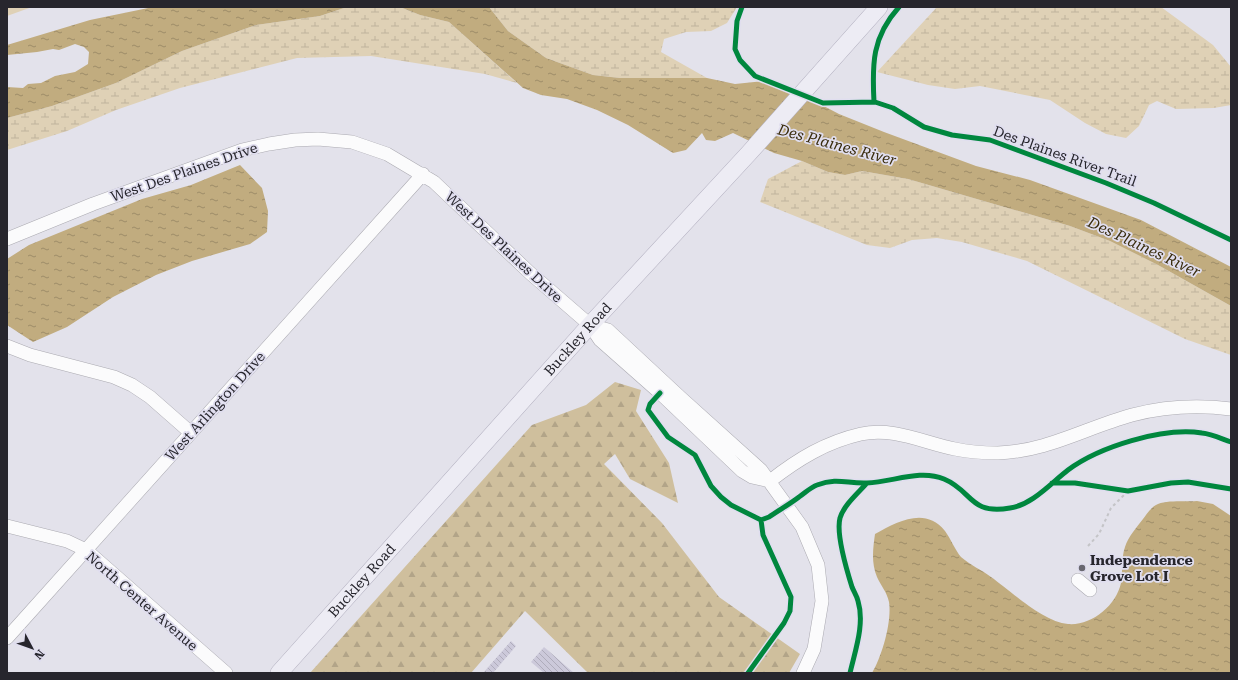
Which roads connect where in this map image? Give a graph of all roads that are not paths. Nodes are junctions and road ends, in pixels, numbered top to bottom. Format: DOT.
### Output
graph roads {
  1 [pos="879,7"];
  2 [pos="423,174"];
  3 [pos="7,239"];
  4 [pos="590,325"];
  5 [pos="7,346"];
  6 [pos="636,363"];
  7 [pos="1231,409"];
  8 [pos="191,433"];
  9 [pos="770,481"];
  10 [pos="7,526"];
  11 [pos="86,550"];
  12 [pos="1078,580"];
  13 [pos="1090,590"];
  14 [pos="7,638"];
  15 [pos="226,673"];
  16 [pos="279,673"];
  17 [pos="803,673"];
  1 -- 4 [label="main road, Buckley Road"];
  2 -- 3 [label="street, West Des Plaines Drive"];
  2 -- 4 [label="street, West Des Plaines Drive"];
  2 -- 8 [label="street, West Arlington Drive"];
  4 -- 6 [label="street"];
  4 -- 6 [label="street"];
  4 -- 16 [label="main road, Buckley Road"];
  5 -- 8 [label="street"];
  6 -- 9 [label="street"];
  7 -- 9 [label="street"];
  8 -- 11 [label="street, West Arlington Drive"];
  9 -- 17 [label="street"];
  10 -- 11 [label="street, North Center Avenue"];
  11 -- 14 [label="street, West Arlington Drive"];
  11 -- 15 [label="street, North Center Avenue"];
  12 -- 13 [label="street"];
}
